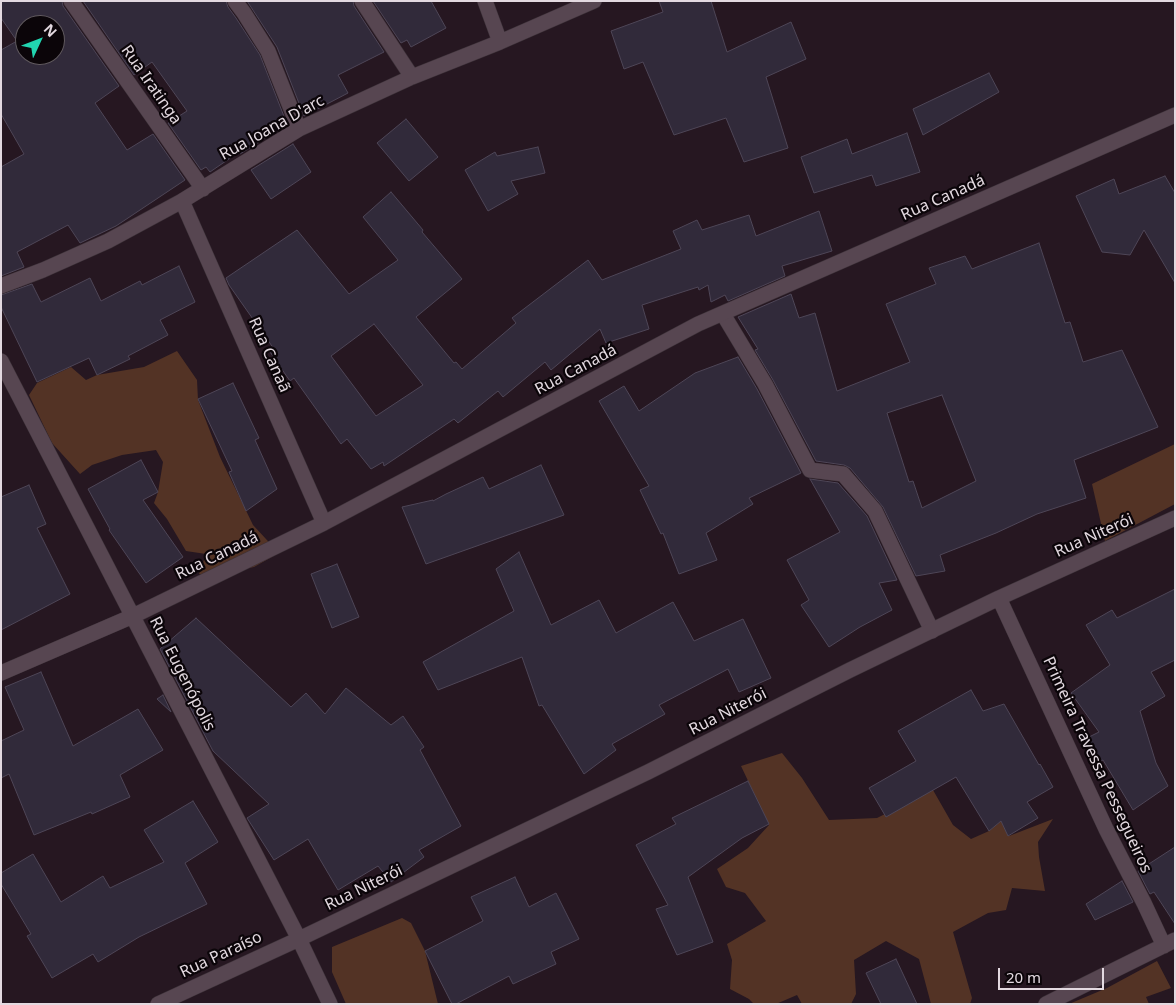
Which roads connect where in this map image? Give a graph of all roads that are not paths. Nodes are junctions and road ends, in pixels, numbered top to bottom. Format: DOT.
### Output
graph roads {
  1 [pos="71,1"];
  2 [pos="235,1"];
  3 [pos="362,1"];
  4 [pos="485,1"];
  5 [pos="594,1"];
  6 [pos="500,42"];
  7 [pos="412,77"];
  8 [pos="1175,114"];
  9 [pos="299,129"];
  10 [pos="203,189"];
  11 [pos="182,201"];
  12 [pos="1,286"];
  13 [pos="723,314"];
  14 [pos="1,361"];
  15 [pos="1175,518"];
  16 [pos="324,523"];
  17 [pos="999,598"];
  18 [pos="133,616"];
  19 [pos="932,631"];
  20 [pos="1,673"];
  21 [pos="299,939"];
  22 [pos="1169,943"];
  23 [pos="158,1004"];
  24 [pos="330,1004"];
  25 [pos="1046,1004"];
  1 -- 10 [label="street, Rua Iratinga"];
  2 -- 9 [label="street"];
  3 -- 7 [label="street"];
  4 -- 6 [label="street"];
  5 -- 6 [label="street, Rua Joana D'arc"];
  6 -- 7 [label="street, Rua Joana D'arc"];
  7 -- 9 [label="street, Rua Joana D'arc"];
  8 -- 13 [label="street, Rua Canadá"];
  9 -- 10 [label="street, Rua Joana D'arc"];
  10 -- 11 [label="street, Rua Joana D'arc"];
  11 -- 12 [label="street, Rua Joana D'arc"];
  11 -- 16 [label="street, Rua Canaã"];
  13 -- 16 [label="street, Rua Canadá"];
  13 -- 19 [label="street"];
  14 -- 18 [label="street, Rua Eugenópolis"];
  15 -- 17 [label="street, Rua Niterói"];
  16 -- 18 [label="street, Rua Canadá"];
  17 -- 19 [label="street, Rua Niterói"];
  17 -- 22 [label="street, Primeira Travessa Pessegueiros"];
  18 -- 20 [label="street, Rua Canadá"];
  18 -- 21 [label="street, Rua Eugenópolis"];
  19 -- 21 [label="street, Rua Niterói"];
  21 -- 23 [label="street, Rua Paraíso"];
  21 -- 24 [label="street, Rua Eugenópolis"];
  22 -- 25 [label="street"];
}
